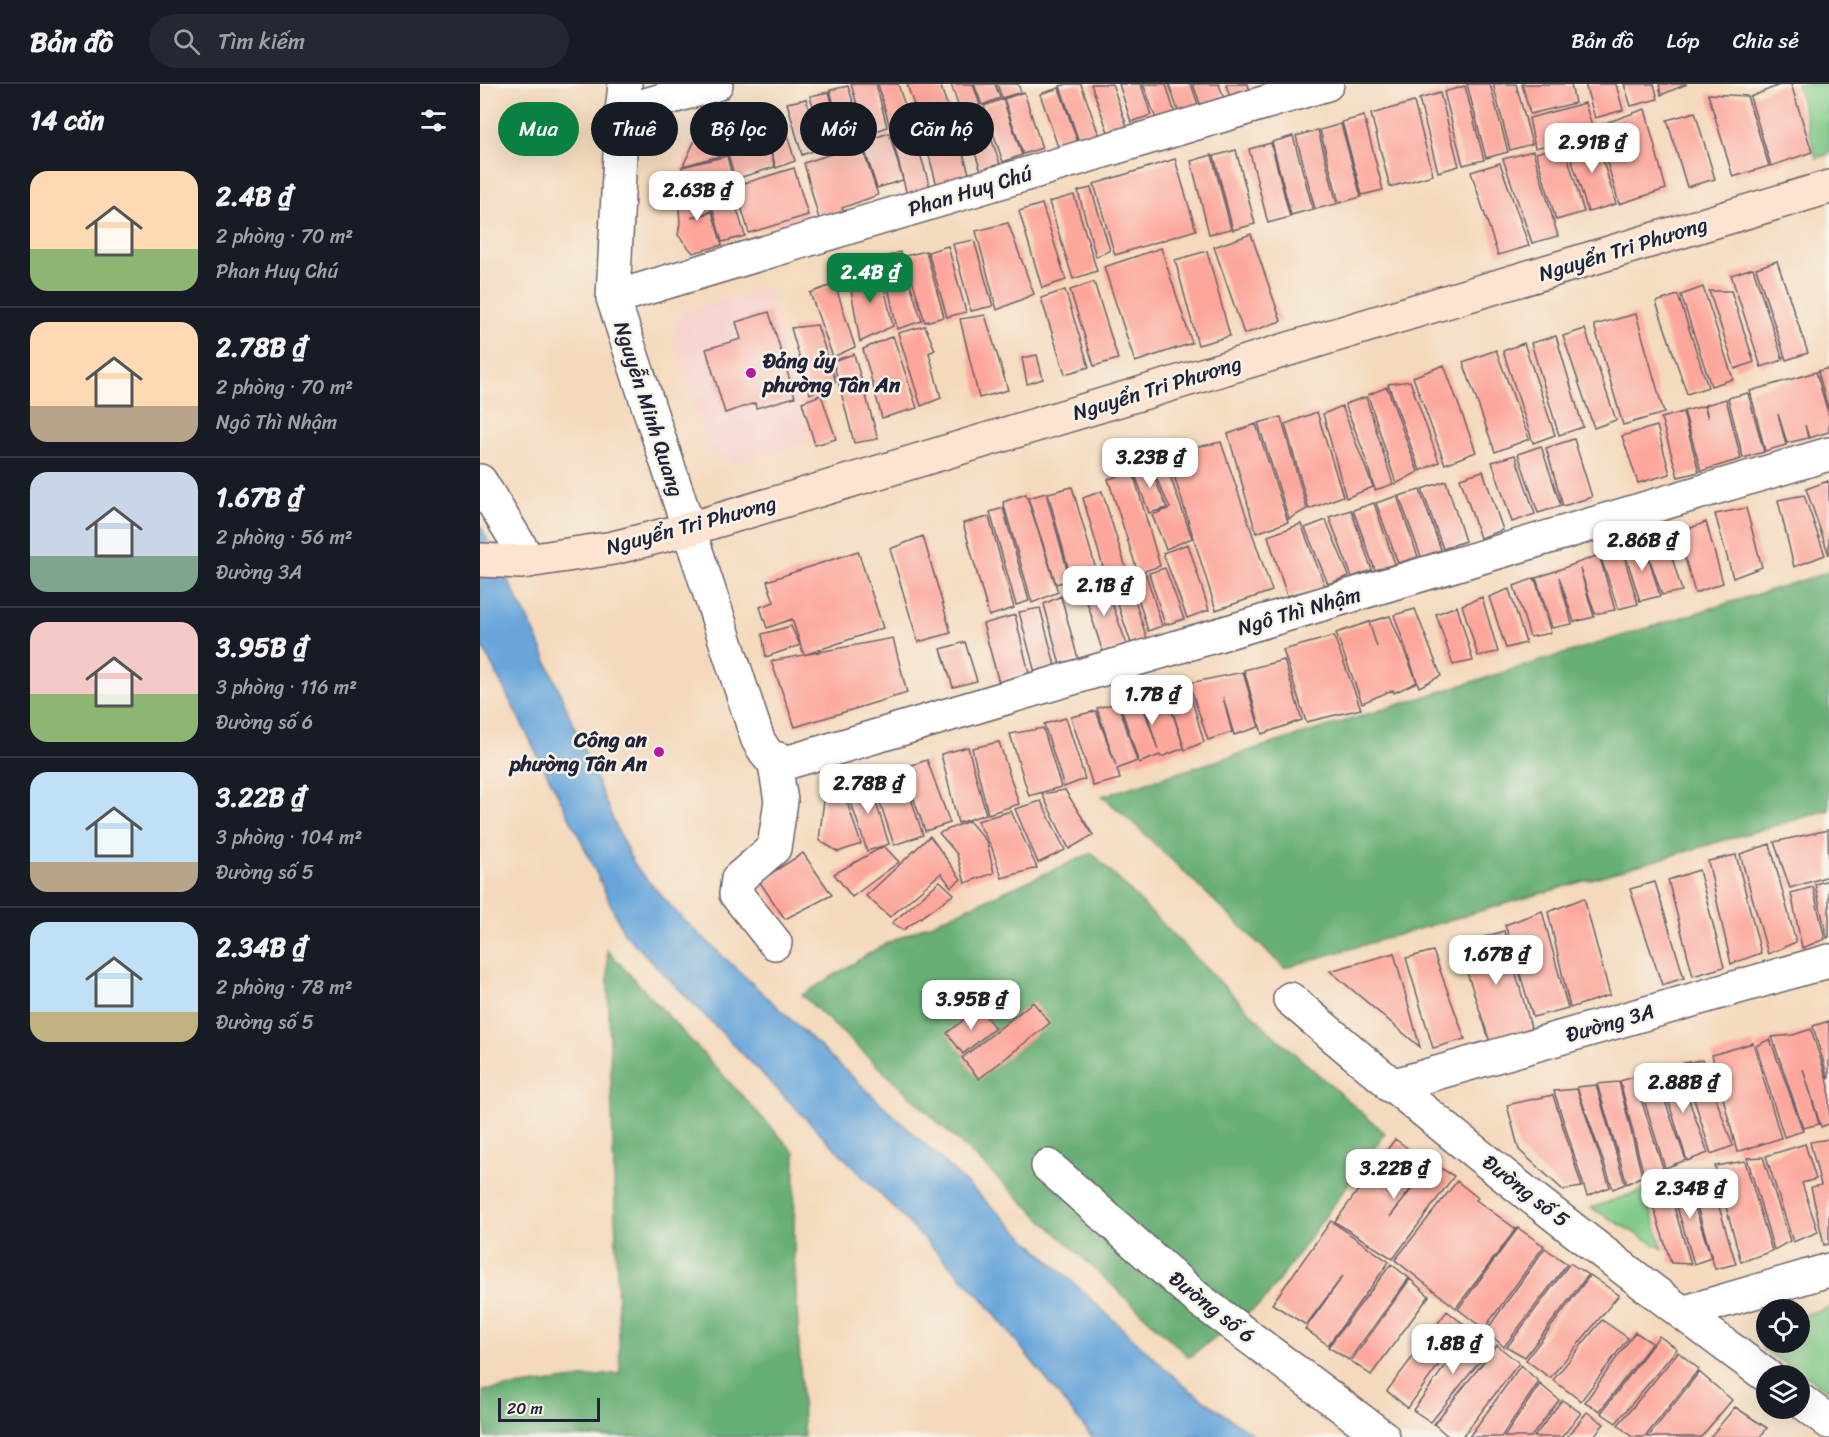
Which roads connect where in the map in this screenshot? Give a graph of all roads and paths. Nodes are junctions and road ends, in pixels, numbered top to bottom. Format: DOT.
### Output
graph roads {
  1 [pos="716,84"];
  2 [pos="1327,84"];
  3 [pos="624,98"];
  4 [pos="1829,187"];
  5 [pos="613,298"];
  6 [pos="1829,454"];
  7 [pos="480,481"];
  8 [pos="689,529"];
  9 [pos="480,560"];
  10 [pos="525,562"];
  11 [pos="771,757"];
  12 [pos="775,942"];
  13 [pos="1829,961"];
  14 [pos="1290,999"];
  15 [pos="1391,1086"];
  16 [pos="1048,1166"];
  17 [pos="1829,1270"];
  18 [pos="1682,1313"];
  19 [pos="1756,1368"];
  20 [pos="1810,1408"];
  21 [pos="1829,1422"];
  22 [pos="1383,1437"];
  1 -- 3 [label="street"];
  2 -- 5 [label="street, Phan Huy Chú"];
  3 -- 5 [label="street, Nguyễn Minh Quang"];
  4 -- 8 [label="street, Nguyển Tri Phương"];
  5 -- 8 [label="street, Nguyễn Minh Quang"];
  6 -- 11 [label="street, Ngô Thì Nhậm"];
  7 -- 10 [label="street"];
  8 -- 10 [label="street, Nguyển Tri Phương"];
  8 -- 11 [label="street, Nguyễn Minh Quang"];
  9 -- 10 [label="street, Nguyển Tri Phương"];
  11 -- 12 [label="street, Nguyễn Minh Quang"];
  13 -- 15 [label="street, Đường 3A"];
  14 -- 15 [label="street, Đường số 5"];
  15 -- 18 [label="street, Đường số 5"];
  16 -- 22 [label="street, Đường số 6"];
  17 -- 18 [label="street"];
  18 -- 19 [label="street, Đường số 5"];
  20 -- 21 [label="street"];
}
